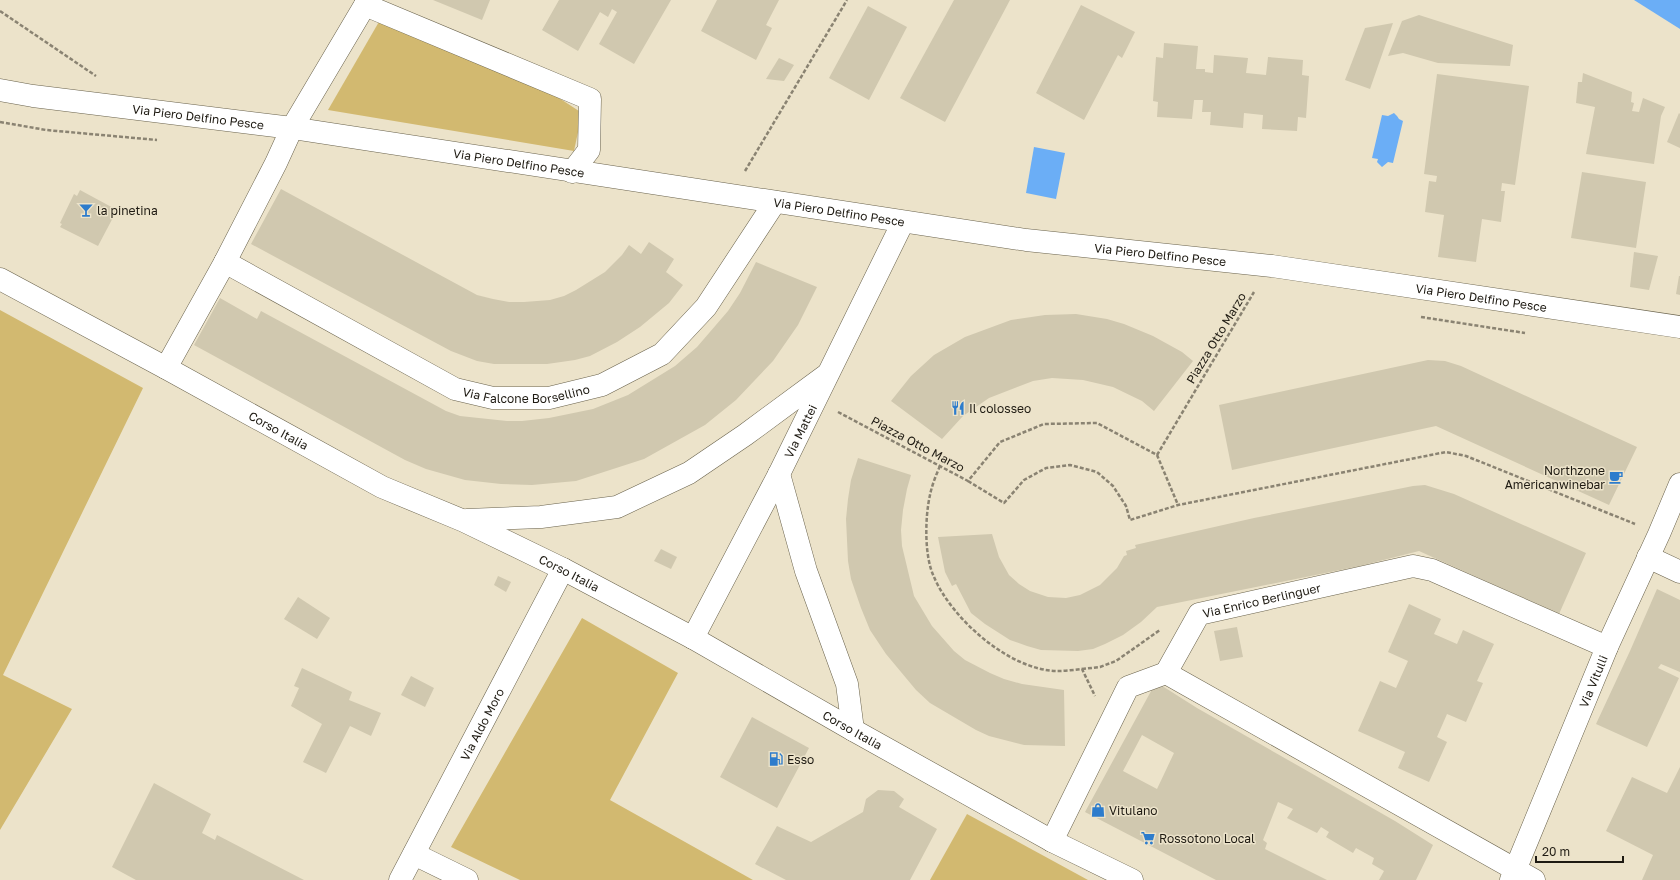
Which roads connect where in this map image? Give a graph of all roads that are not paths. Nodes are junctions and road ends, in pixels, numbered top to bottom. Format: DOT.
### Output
graph roads {
  1 [pos="366,2"];
  2 [pos="0,90"];
  3 [pos="292,128"];
  4 [pos="572,172"];
  5 [pos="775,202"];
  6 [pos="903,222"];
  7 [pos="225,262"];
  8 [pos="0,279"];
  9 [pos="1680,327"];
  10 [pos="166,368"];
  11 [pos="828,374"];
  12 [pos="778,474"];
  13 [pos="1680,484"];
  14 [pos="464,521"];
  15 [pos="1648,557"];
  16 [pos="563,568"];
  17 [pos="1680,572"];
  18 [pos="693,638"];
  19 [pos="1607,647"];
  20 [pos="1166,672"];
  21 [pos="853,730"];
  22 [pos="1052,841"];
  23 [pos="414,854"];
  24 [pos="1521,876"];
  25 [pos="400,880"];
  26 [pos="467,880"];
  27 [pos="1132,880"];
  1 -- 3 [label="street"];
  1 -- 4 [label="street"];
  2 -- 3 [label="street, Via Piero Delfino Pesce"];
  3 -- 4 [label="street, Via Piero Delfino Pesce"];
  3 -- 7 [label="street"];
  4 -- 5 [label="street, Via Piero Delfino Pesce"];
  5 -- 6 [label="street, Via Piero Delfino Pesce"];
  5 -- 7 [label="street, Via Falcone Borsellino"];
  6 -- 9 [label="street, Via Piero Delfino Pesce"];
  6 -- 11 [label="street, Via Mattei"];
  7 -- 10 [label="street"];
  8 -- 10 [label="street, Corso Italia"];
  10 -- 14 [label="street, Corso Italia"];
  11 -- 12 [label="street, Via Mattei"];
  11 -- 14 [label="street"];
  12 -- 18 [label="street, Via Mattei"];
  12 -- 21 [label="street"];
  13 -- 15 [label="street, Via Vitulli"];
  14 -- 16 [label="street, Corso Italia"];
  15 -- 17 [label="street"];
  15 -- 19 [label="street, Via Vitulli"];
  16 -- 18 [label="street, Corso Italia"];
  16 -- 23 [label="street, Via Aldo Moro"];
  18 -- 21 [label="street, Corso Italia"];
  19 -- 20 [label="street, Via Enrico Berlinguer"];
  19 -- 24 [label="street, Via Vitulli"];
  20 -- 22 [label="street"];
  20 -- 24 [label="street"];
  21 -- 22 [label="street, Corso Italia"];
  22 -- 27 [label="street, Corso Italia"];
  23 -- 25 [label="street, Via Aldo Moro"];
  23 -- 26 [label="street"];
}
